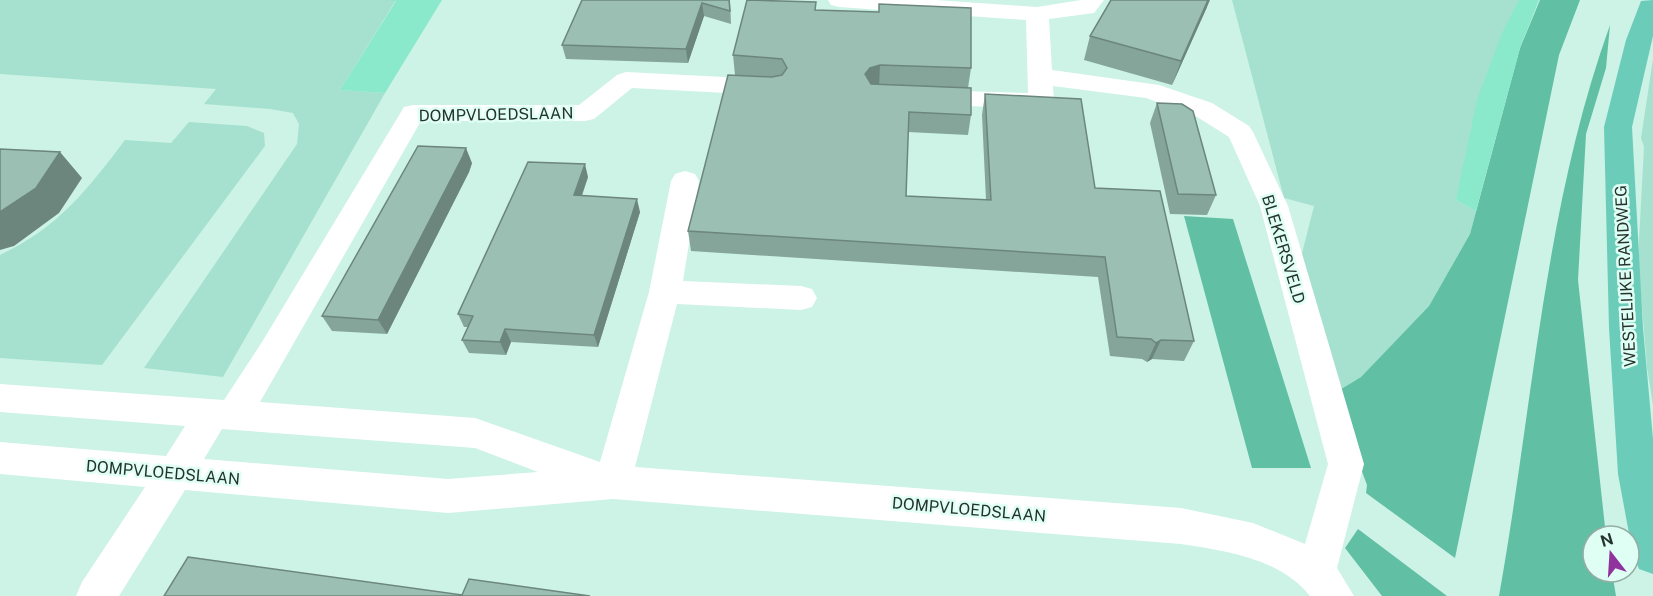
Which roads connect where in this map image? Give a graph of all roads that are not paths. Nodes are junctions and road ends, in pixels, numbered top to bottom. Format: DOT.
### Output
graph roads {
  1 [pos="839,0"];
  2 [pos="1093,0"];
  3 [pos="1653,1"];
  4 [pos="1036,14"];
  5 [pos="1038,76"];
  6 [pos="773,87"];
  7 [pos="902,97"];
  8 [pos="685,181"];
  9 [pos="665,292"];
  10 [pos="801,298"];
  11 [pos="0,398"];
  12 [pos="223,414"];
  13 [pos="0,458"];
  14 [pos="176,473"];
  15 [pos="613,482"];
  16 [pos="1653,555"];
  17 [pos="1325,585"];
  18 [pos="96,596"];
  1 -- 4 [label="street"];
  2 -- 4 [label="street"];
  3 -- 16 [label="main road, WESTELIJKE RANDWEG"];
  4 -- 5 [label="street"];
  5 -- 7 [label="street"];
  5 -- 17 [label="street, BLEKERSVELD"];
  6 -- 12 [label="street, DOMPVLOEDSLAAN"];
  8 -- 9 [label="street"];
  9 -- 10 [label="street"];
  9 -- 15 [label="street"];
  11 -- 12 [label="street, DOMPVLOEDSLAAN"];
  12 -- 14 [label="street"];
  12 -- 15 [label="street, DOMPVLOEDSLAAN"];
  13 -- 14 [label="street, DOMPVLOEDSLAAN"];
  14 -- 15 [label="street, DOMPVLOEDSLAAN"];
  14 -- 18 [label="street"];
  15 -- 17 [label="street, DOMPVLOEDSLAAN"];
}
